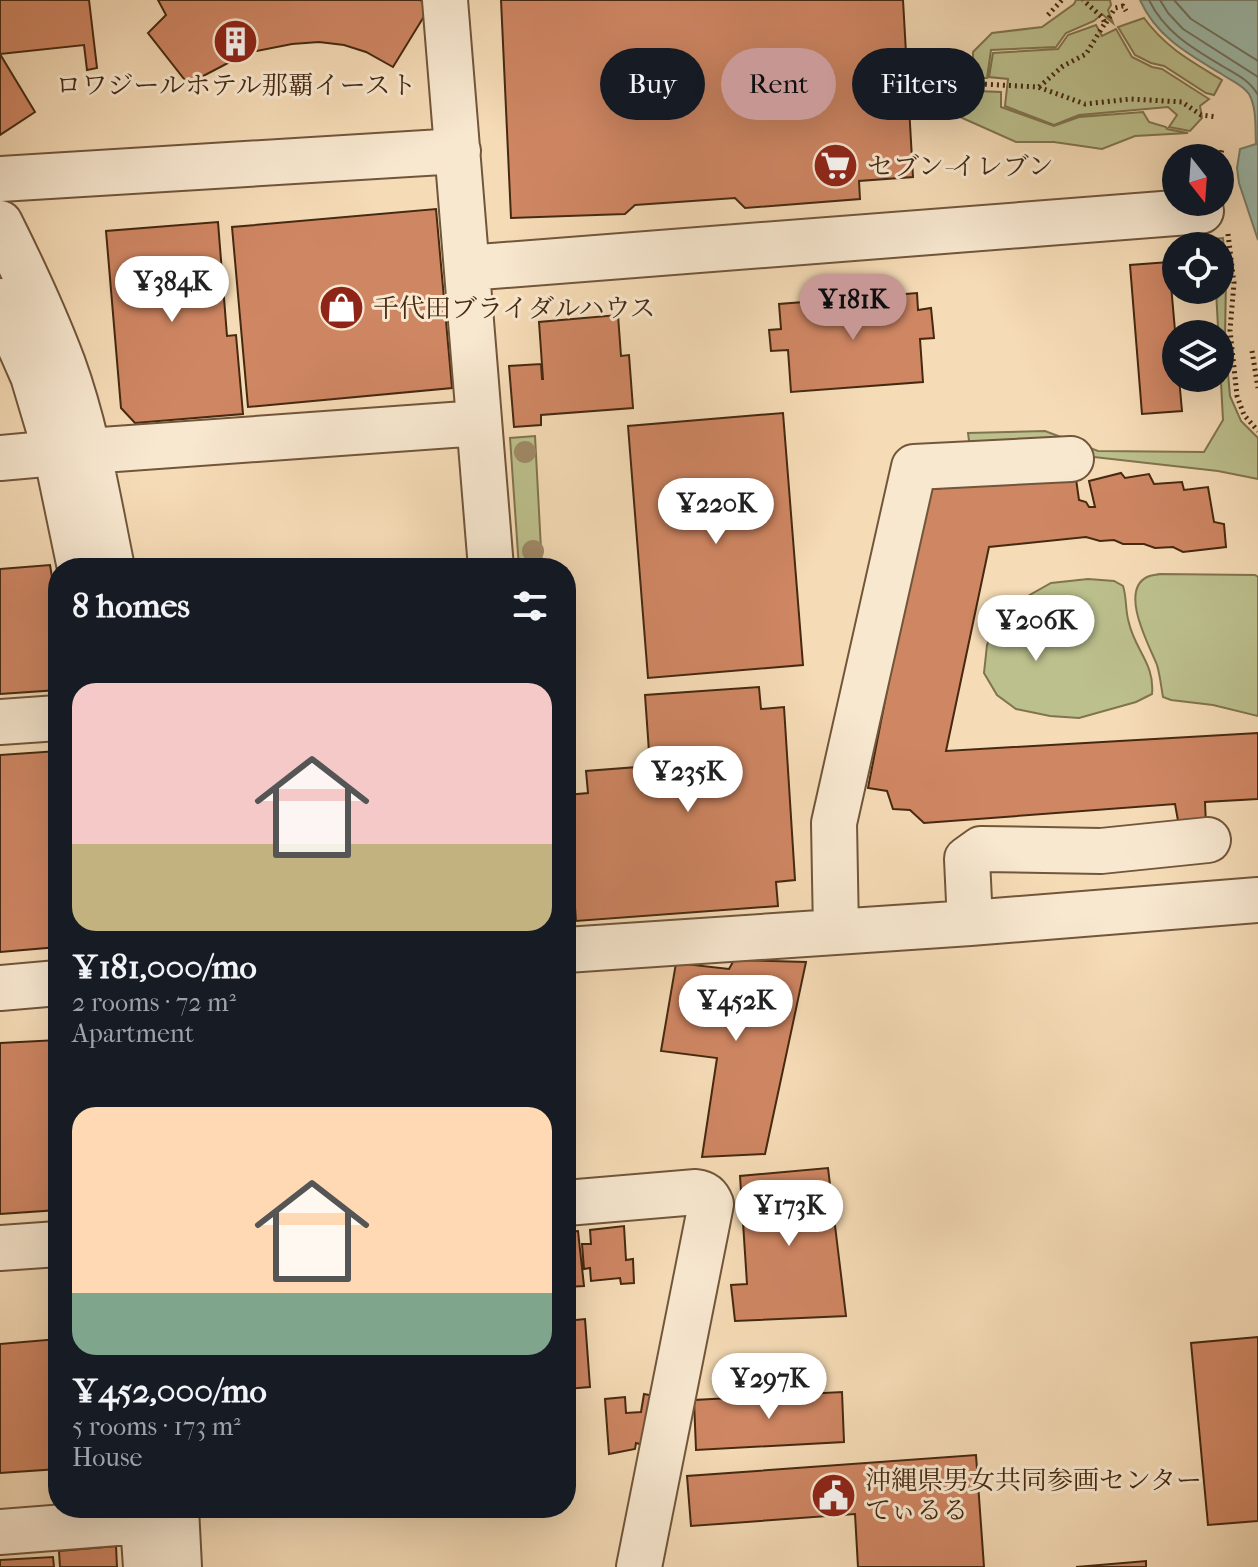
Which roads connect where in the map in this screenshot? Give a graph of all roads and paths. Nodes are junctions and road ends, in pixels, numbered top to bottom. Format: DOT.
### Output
graph roads {
  1 [pos="445,0"];
  2 [pos="1062,0"];
  3 [pos="1083,0"];
  4 [pos="1126,11"];
  5 [pos="1048,15"];
  6 [pos="1105,23"];
  7 [pos="985,84"];
  8 [pos="1038,87"];
  9 [pos="1217,117"];
  10 [pos="458,151"];
  11 [pos="0,179"];
  12 [pos="1214,221"];
  13 [pos="0,223"];
  14 [pos="467,268"];
  15 [pos="0,301"];
  16 [pos="1252,351"];
  17 [pos="1258,388"];
  18 [pos="479,423"];
  19 [pos="1257,428"];
  20 [pos="72,452"];
  21 [pos="0,458"];
  22 [pos="1071,459"];
  23 [pos="79,558"];
  24 [pos="109,558"];
  25 [pos="490,558"];
  26 [pos="48,719"];
  27 [pos="0,722"];
  28 [pos="1208,840"];
  29 [pos="1258,900"];
  30 [pos="970,923"];
  31 [pos="836,932"];
  32 [pos="576,949"];
  33 [pos="48,984"];
  34 [pos="0,988"];
  35 [pos="576,1202"];
  36 [pos="48,1245"];
  37 [pos="0,1248"];
  38 [pos="108,1518"];
  39 [pos="153,1518"];
  40 [pos="157,1518"];
  41 [pos="0,1532"];
  42 [pos="146,1567"];
  43 [pos="179,1567"];
  44 [pos="639,1567"];
  1 -- 10 [label="street"];
  2 -- 5 [label="path"];
  3 -- 6 [label="path"];
  4 -- 6 [label="path"];
  6 -- 8 [label="path"];
  7 -- 8 [label="path"];
  8 -- 9 [label="path"];
  10 -- 11 [label="street"];
  10 -- 14 [label="street"];
  12 -- 14 [label="street"];
  12 -- 19 [label="path"];
  13 -- 20 [label="street"];
  14 -- 18 [label="street"];
  15 -- 20 [label="street"];
  16 -- 17 [label="path"];
  18 -- 20 [label="street"];
  18 -- 25 [label="street"];
  20 -- 21 [label="street"];
  20 -- 23 [label="street"];
  20 -- 24 [label="street"];
  22 -- 31 [label="street"];
  26 -- 27 [label="street"];
  28 -- 30 [label="street"];
  29 -- 30 [label="street"];
  30 -- 31 [label="street"];
  31 -- 32 [label="street"];
  33 -- 34 [label="street"];
  35 -- 44 [label="street"];
  36 -- 37 [label="street"];
  38 -- 41 [label="street"];
  39 -- 42 [label="street"];
  40 -- 43 [label="street"];
}
